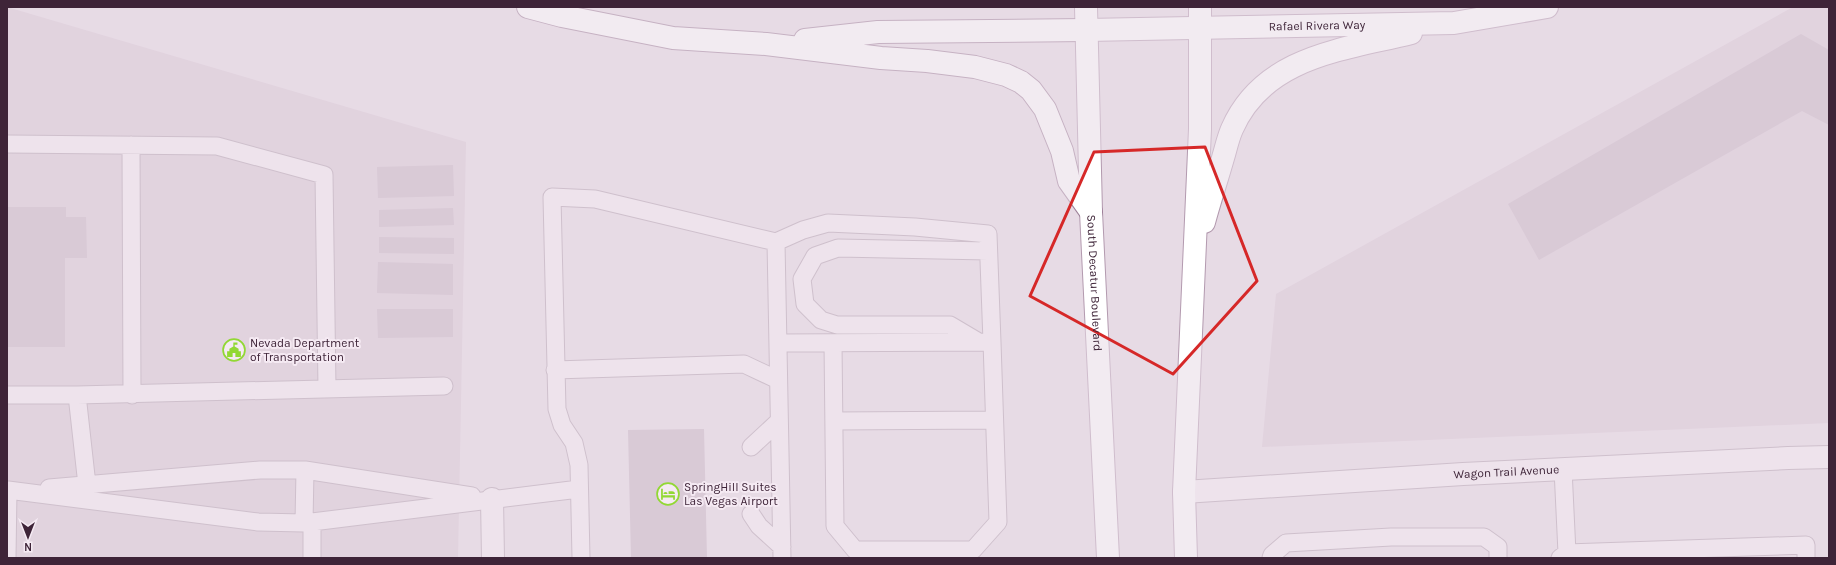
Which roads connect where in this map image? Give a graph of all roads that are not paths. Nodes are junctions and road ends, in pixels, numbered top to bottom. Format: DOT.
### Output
graph roads {
  1 [pos="528,7"];
  2 [pos="1086,7"];
  3 [pos="1200,7"];
  4 [pos="1547,7"];
  5 [pos="1454,23"];
  6 [pos="1201,29"];
  7 [pos="1086,30"];
  8 [pos="766,44"];
  9 [pos="7,144"];
  10 [pos="131,145"];
  11 [pos="1091,212"];
  12 [pos="776,242"];
  13 [pos="988,251"];
  14 [pos="1193,259"];
  15 [pos="778,342"];
  16 [pos="833,342"];
  17 [pos="985,342"];
  18 [pos="555,370"];
  19 [pos="778,380"];
  20 [pos="444,386"];
  21 [pos="327,390"];
  22 [pos="132,394"];
  23 [pos="7,395"];
  24 [pos="77,396"];
  25 [pos="994,420"];
  26 [pos="779,421"];
  27 [pos="834,421"];
  28 [pos="751,446"];
  29 [pos="1829,457"];
  30 [pos="1563,469"];
  31 [pos="304,470"];
  32 [pos="87,485"];
  33 [pos="579,489"];
  34 [pos="8,490"];
  35 [pos="1184,492"];
  36 [pos="492,499"];
  37 [pos="751,514"];
  38 [pos="308,522"];
  39 [pos="782,553"];
  40 [pos="1564,555"];
  41 [pos="7,558"];
  42 [pos="312,558"];
  43 [pos="493,558"];
  44 [pos="581,558"];
  45 [pos="1108,558"];
  46 [pos="1186,558"];
  47 [pos="1271,558"];
  48 [pos="1498,558"];
  49 [pos="1806,558"];
  1 -- 8 [label="main road"];
  2 -- 7 [label="main road, South Decatur Boulevard"];
  3 -- 6 [label="main road"];
  4 -- 5 [label="main road, Rafael Rivera Way"];
  5 -- 6 [label="main road, Rafael Rivera Way"];
  5 -- 14 [label="main road"];
  6 -- 7 [label="main road, Rafael Rivera Way"];
  6 -- 14 [label="main road"];
  7 -- 8 [label="main road, Rafael Rivera Way"];
  7 -- 11 [label="main road, South Decatur Boulevard"];
  8 -- 11 [label="main road"];
  9 -- 10 [label="lane"];
  10 -- 21 [label="lane"];
  10 -- 22 [label="lane"];
  11 -- 45 [label="main road, South Decatur Boulevard"];
  12 -- 13 [label="lane"];
  12 -- 15 [label="lane"];
  12 -- 18 [label="lane"];
  13 -- 17 [label="lane"];
  13 -- 17 [label="lane"];
  14 -- 35 [label="main road"];
  15 -- 16 [label="lane"];
  15 -- 19 [label="lane"];
  16 -- 17 [label="lane"];
  16 -- 27 [label="lane"];
  17 -- 25 [label="lane"];
  18 -- 19 [label="lane"];
  18 -- 33 [label="lane"];
  19 -- 26 [label="lane"];
  20 -- 21 [label="lane"];
  21 -- 22 [label="lane"];
  22 -- 24 [label="lane"];
  23 -- 24 [label="lane"];
  24 -- 32 [label="lane"];
  25 -- 27 [label="lane"];
  25 -- 27 [label="lane"];
  26 -- 28 [label="lane"];
  26 -- 39 [label="lane"];
  29 -- 30 [label="street, Wagon Trail Avenue"];
  30 -- 35 [label="street, Wagon Trail Avenue"];
  30 -- 40 [label="lane"];
  31 -- 32 [label="lane"];
  31 -- 36 [label="lane"];
  31 -- 38 [label="lane"];
  32 -- 34 [label="lane"];
  33 -- 36 [label="lane"];
  33 -- 44 [label="lane"];
  34 -- 38 [label="lane"];
  34 -- 41 [label="lane"];
  35 -- 46 [label="main road"];
  36 -- 38 [label="lane"];
  36 -- 43 [label="street"];
  37 -- 39 [label="lane"];
  38 -- 42 [label="lane"];
  40 -- 49 [label="lane"];
  47 -- 48 [label="lane"];
}
